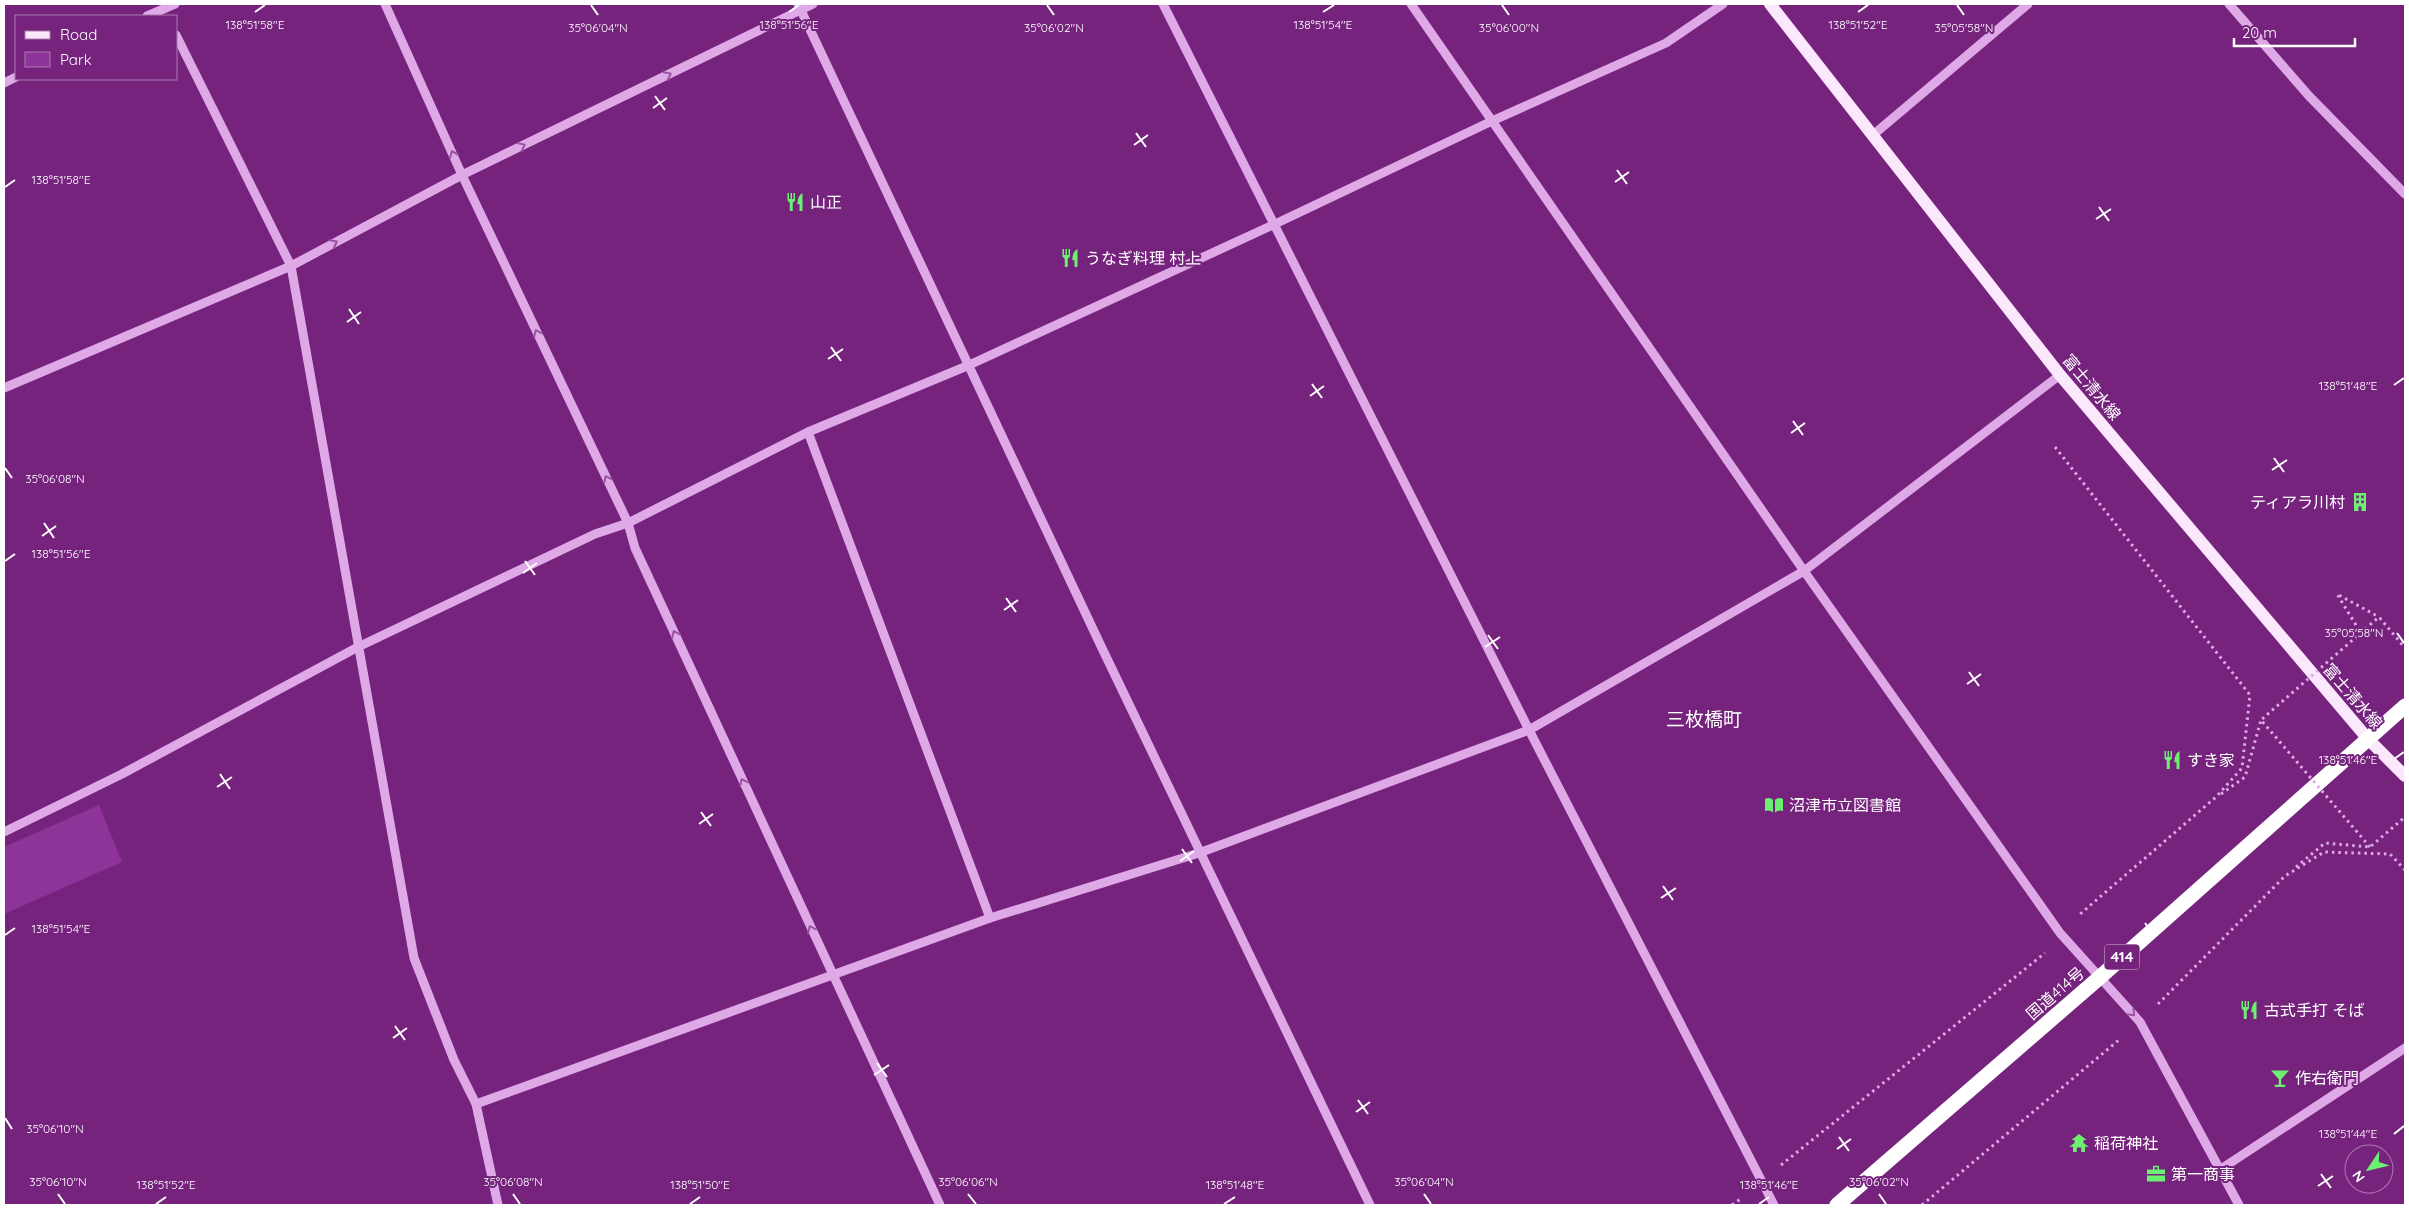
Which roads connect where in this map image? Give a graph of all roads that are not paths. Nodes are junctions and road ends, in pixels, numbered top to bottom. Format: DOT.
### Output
graph roads {
  1 [pos="175,4"];
  2 [pos="385,4"];
  3 [pos="813,4"];
  4 [pos="1163,4"];
  5 [pos="1411,4"];
  6 [pos="1723,4"];
  7 [pos="1770,4"];
  8 [pos="2028,4"];
  9 [pos="2229,4"];
  10 [pos="800,7"];
  11 [pos="165,13"];
  12 [pos="178,39"];
  13 [pos="1492,121"];
  14 [pos="1873,135"];
  15 [pos="462,175"];
  16 [pos="2405,194"];
  17 [pos="1275,224"];
  18 [pos="292,266"];
  19 [pos="968,366"];
  20 [pos="2060,375"];
  21 [pos="4,388"];
  22 [pos="808,432"];
  23 [pos="628,523"];
  24 [pos="1804,571"];
  25 [pos="358,647"];
  26 [pos="2405,706"];
  27 [pos="1529,730"];
  28 [pos="2368,739"];
  29 [pos="2405,776"];
  30 [pos="4,832"];
  31 [pos="1199,853"];
  32 [pos="990,918"];
  33 [pos="831,974"];
  34 [pos="2099,978"];
  35 [pos="2405,1049"];
  36 [pos="476,1104"];
  37 [pos="2221,1169"];
  38 [pos="498,1205"];
  39 [pos="940,1205"];
  40 [pos="1370,1205"];
  41 [pos="1774,1205"];
  42 [pos="1837,1205"];
  43 [pos="2239,1205"];
  1 -- 11 [label="street"];
  15 -- 2 [label="street, one-way"];
  3 -- 10 [label="street"];
  4 -- 17 [label="street"];
  5 -- 13 [label="street"];
  6 -- 13 [label="street"];
  7 -- 14 [label="main road, 富士清水線"];
  8 -- 14 [label="street"];
  9 -- 16 [label="street"];
  15 -- 10 [label="street, one-way"];
  10 -- 19 [label="street"];
  12 -- 18 [label="street"];
  13 -- 17 [label="street"];
  13 -- 24 [label="street"];
  14 -- 20 [label="main road, 富士清水線"];
  18 -- 15 [label="street, one-way"];
  23 -- 15 [label="street, one-way"];
  17 -- 19 [label="street"];
  17 -- 27 [label="street"];
  18 -- 21 [label="street"];
  18 -- 25 [label="street"];
  19 -- 22 [label="street"];
  19 -- 31 [label="street"];
  20 -- 24 [label="street"];
  20 -- 28 [label="main road, 富士清水線"];
  22 -- 23 [label="street"];
  22 -- 32 [label="street"];
  23 -- 25 [label="street"];
  33 -- 23 [label="street, one-way"];
  24 -- 27 [label="street"];
  24 -- 34 [label="street"];
  25 -- 30 [label="street"];
  25 -- 36 [label="street"];
  26 -- 28 [label="highway, 国道414号 / 414"];
  27 -- 31 [label="street"];
  27 -- 41 [label="street"];
  28 -- 29 [label="main road, 富士清水線"];
  28 -- 34 [label="highway, 国道414号 / 414"];
  31 -- 32 [label="street"];
  31 -- 40 [label="street"];
  32 -- 33 [label="street"];
  33 -- 36 [label="street"];
  33 -- 39 [label="street"];
  34 -- 37 [label="street, one-way"];
  34 -- 42 [label="highway, 国道414号 / 414"];
  35 -- 37 [label="street"];
  36 -- 38 [label="street"];
  37 -- 43 [label="street"];
}
